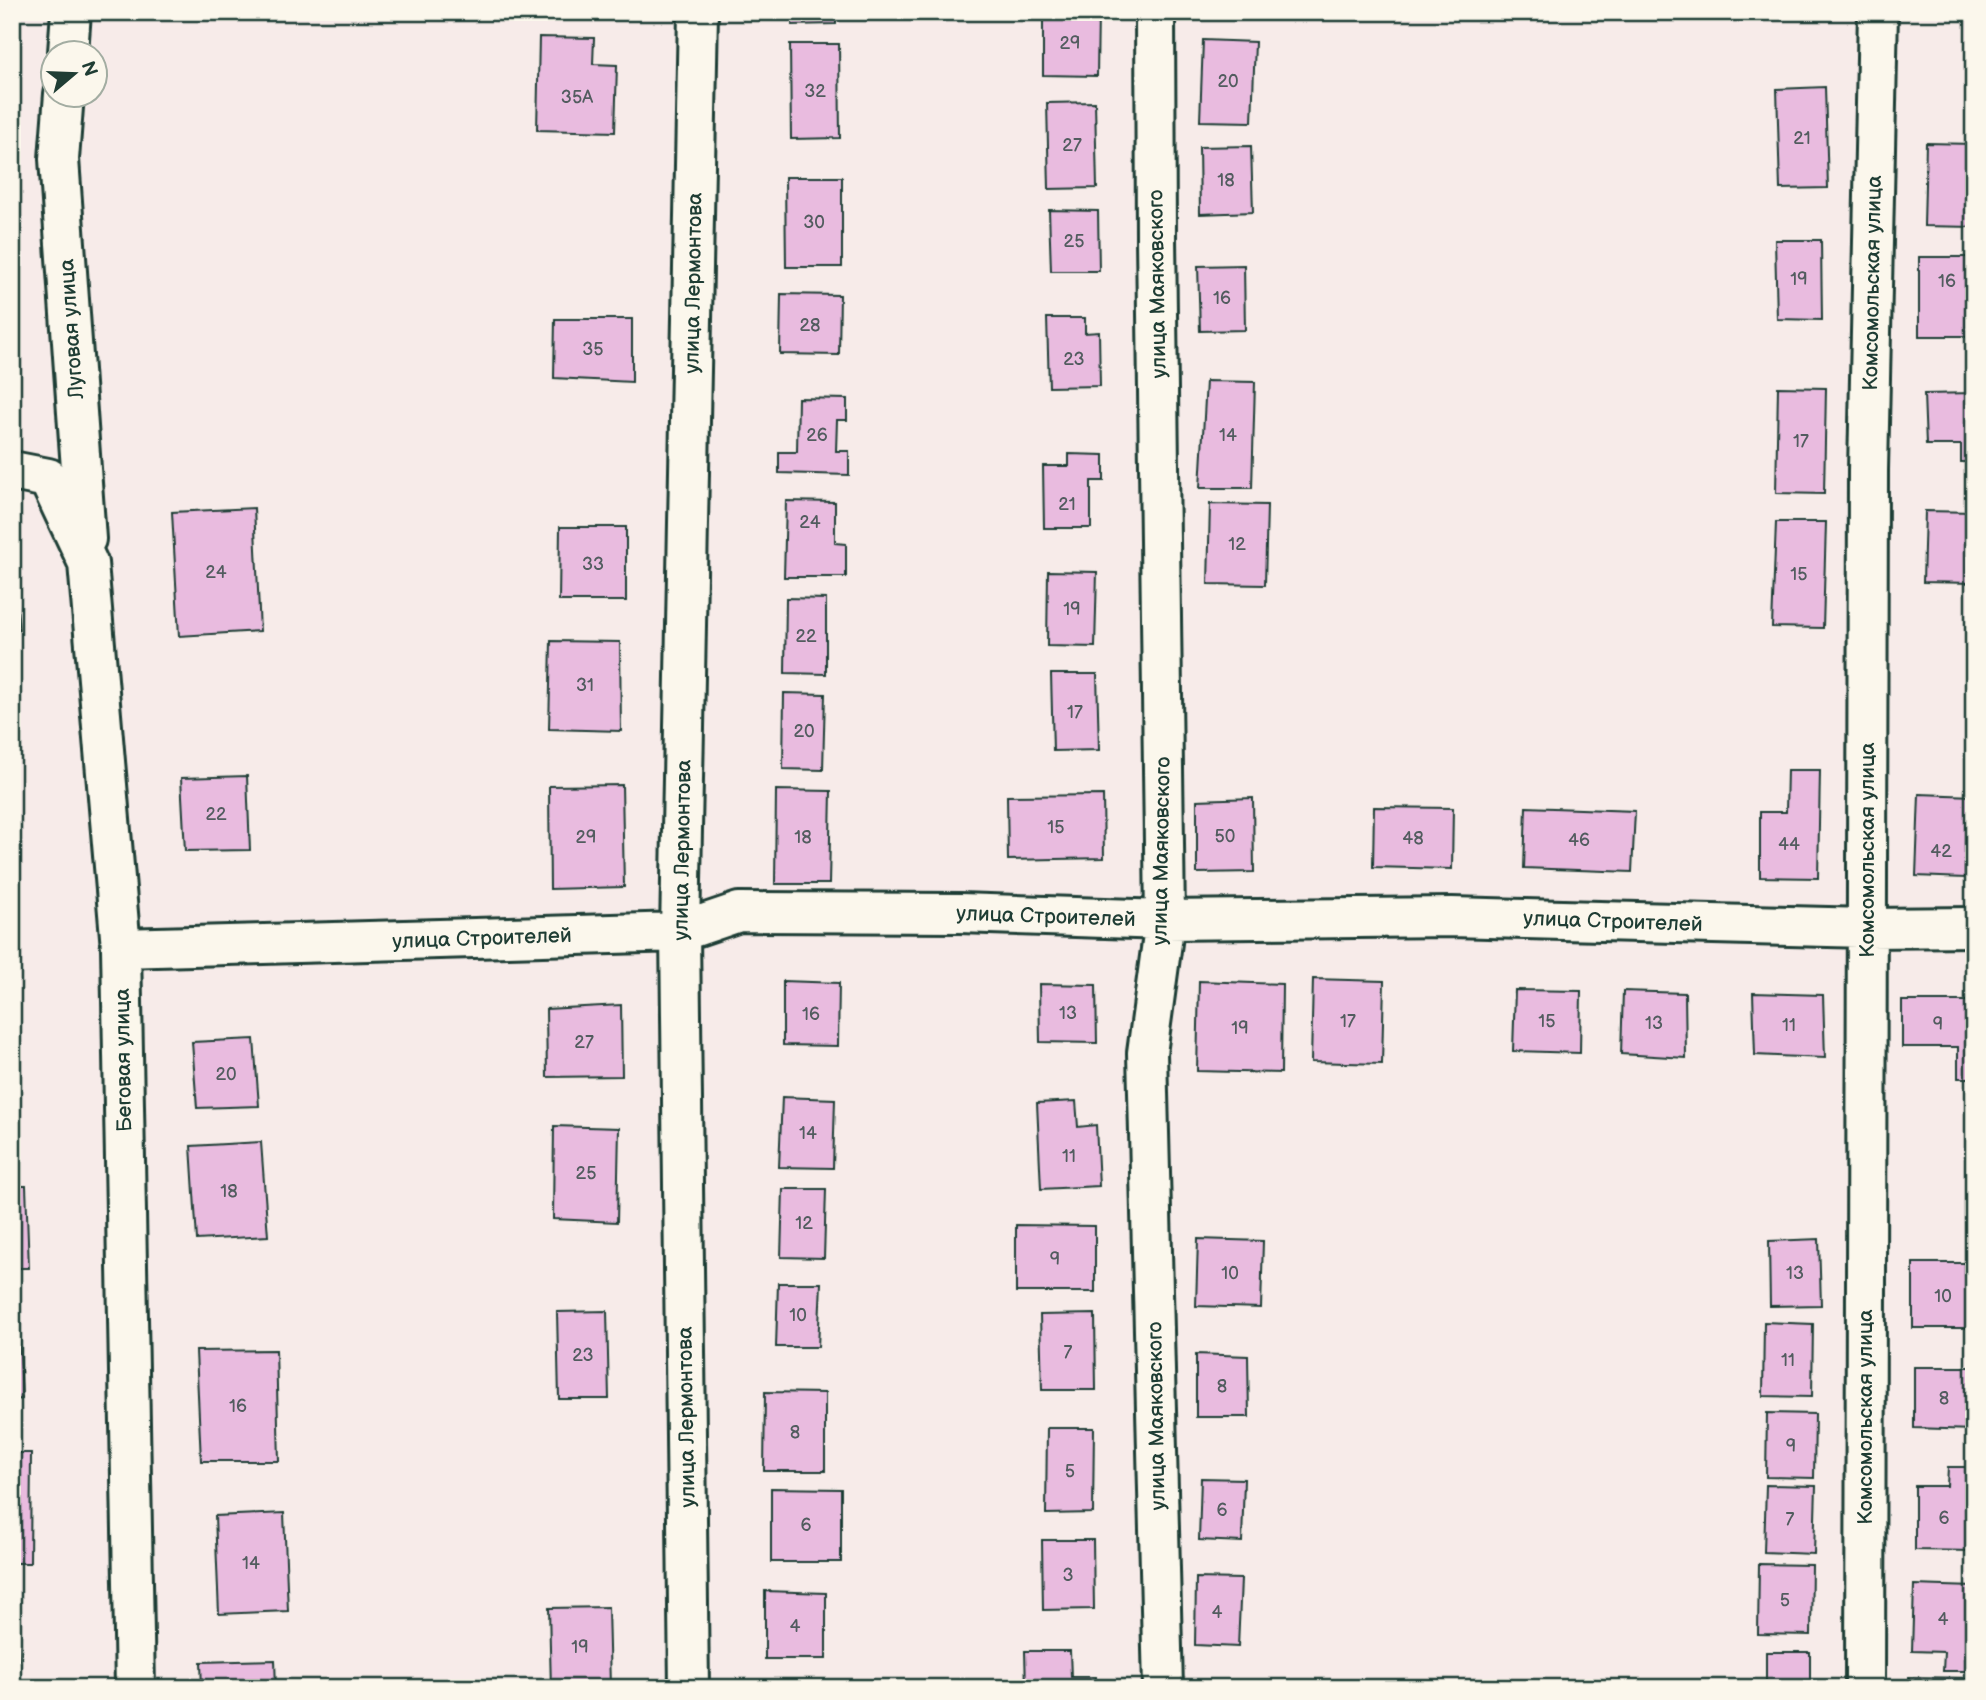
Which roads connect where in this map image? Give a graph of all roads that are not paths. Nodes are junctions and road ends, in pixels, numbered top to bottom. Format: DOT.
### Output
graph roads {
  1 [pos="71,12"];
  2 [pos="698,12"];
  3 [pos="1155,12"];
  4 [pos="1878,12"];
  5 [pos="69,38"];
  6 [pos="63,108"];
  7 [pos="12,471"];
  8 [pos="88,563"];
  9 [pos="1165,920"];
  10 [pos="1974,927"];
  11 [pos="1867,928"];
  12 [pos="680,932"];
  13 [pos="121,948"];
  14 [pos="135,1688"];
  15 [pos="689,1688"];
  16 [pos="1163,1688"];
  17 [pos="1865,1688"];
  1 -- 5 [label="street"];
  2 -- 12 [label="street, улица Лермонтова"];
  3 -- 9 [label="street, улица Маяковского"];
  4 -- 11 [label="street, Комсомольская улица"];
  6 -- 8 [label="street, Луговая улица"];
  7 -- 8 [label="street, Беговая улица"];
  8 -- 13 [label="street, Беговая улица"];
  9 -- 11 [label="street, улица Строителей"];
  9 -- 12 [label="street, улица Строителей"];
  9 -- 16 [label="street, улица Маяковского"];
  10 -- 11 [label="street, улица Строителей"];
  11 -- 17 [label="street, Комсомольская улица"];
  12 -- 13 [label="street, улица Строителей"];
  12 -- 15 [label="street, улица Лермонтова"];
  13 -- 14 [label="street, Беговая улица"];
}
